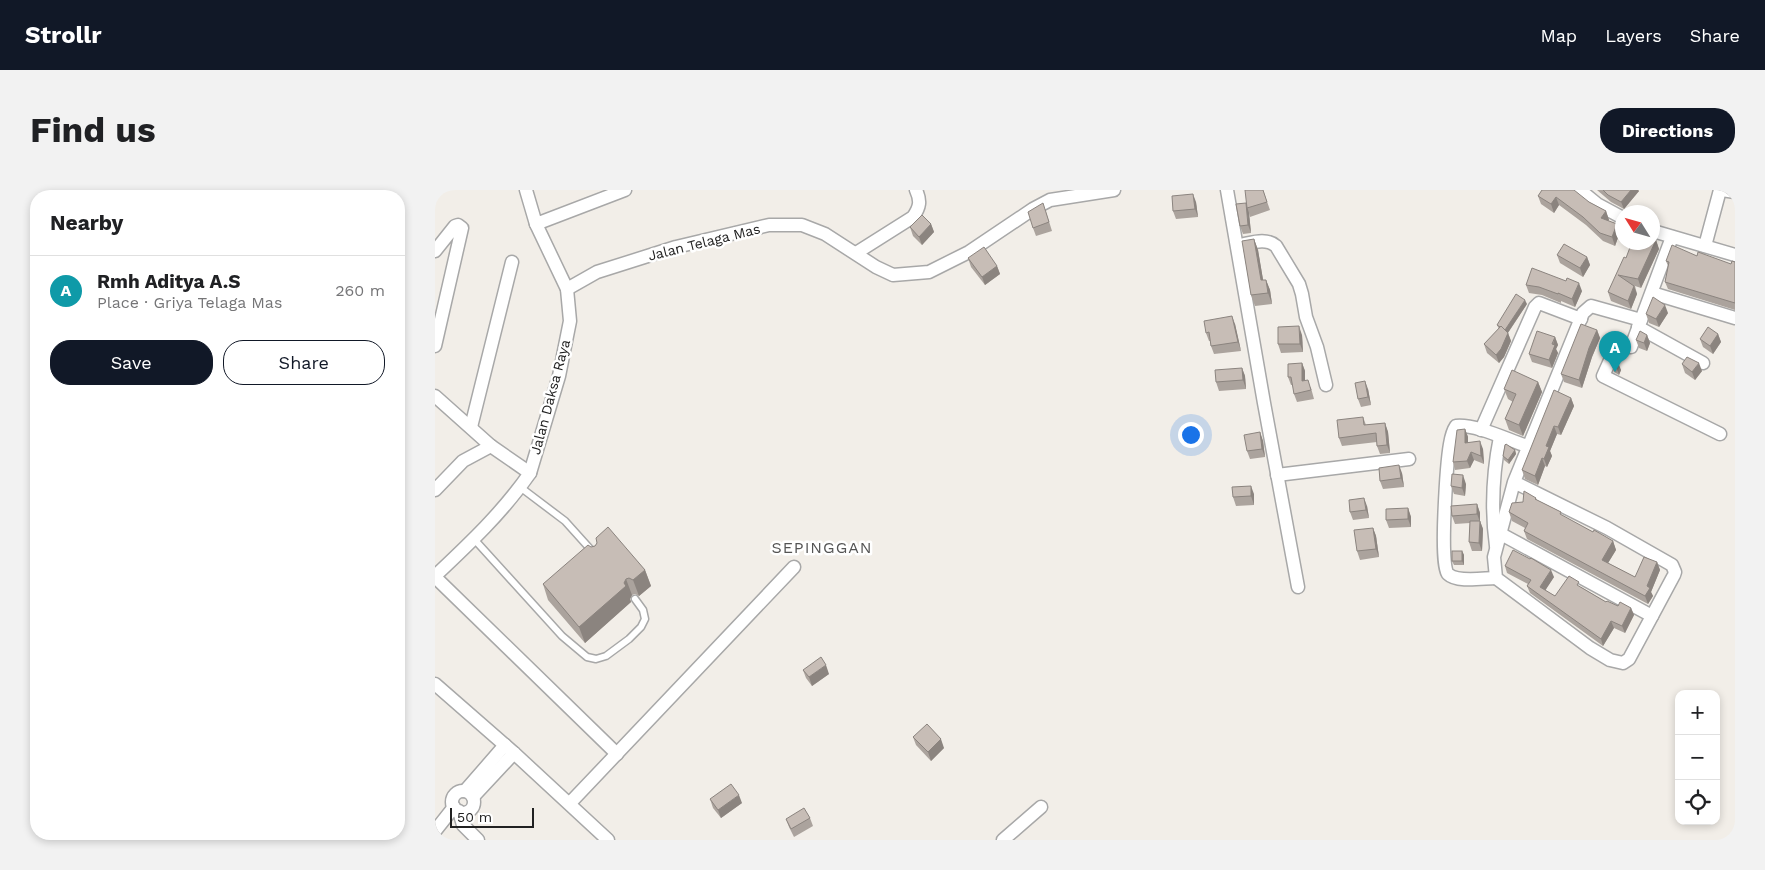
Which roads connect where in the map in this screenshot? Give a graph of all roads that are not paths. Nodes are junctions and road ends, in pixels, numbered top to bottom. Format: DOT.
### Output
graph roads {
  1 [pos="526,190"];
  2 [pos="625,190"];
  3 [pos="916,190"];
  4 [pos="1109,190"];
  5 [pos="1227,190"];
  6 [pos="1580,190"];
  7 [pos="1721,190"];
  8 [pos="1735,192"];
  9 [pos="591,196"];
  10 [pos="1615,214"];
  11 [pos="536,224"];
  12 [pos="1660,233"];
  13 [pos="1672,237"];
  14 [pos="1237,246"];
  15 [pos="1705,246"];
  16 [pos="435,251"];
  17 [pos="857,253"];
  18 [pos="1735,255"];
  19 [pos="512,262"];
  20 [pos="567,289"];
  21 [pos="1651,293"];
  22 [pos="439,307"];
  23 [pos="1735,318"];
  24 [pos="1581,319"];
  25 [pos="1640,324"];
  26 [pos="435,346"];
  27 [pos="1703,363"];
  28 [pos="1326,385"];
  29 [pos="436,398"];
  30 [pos="471,428"];
  31 [pos="1481,430"];
  32 [pos="1720,434"];
  33 [pos="1500,437"];
  34 [pos="491,446"];
  35 [pos="1527,446"];
  36 [pos="1409,459"];
  37 [pos="529,473"];
  38 [pos="1277,476"];
  39 [pos="1514,482"];
  40 [pos="520,487"];
  41 [pos="435,490"];
  42 [pos="1501,534"];
  43 [pos="474,539"];
  44 [pos="1496,548"];
  45 [pos="598,558"];
  46 [pos="794,567"];
  47 [pos="435,576"];
  48 [pos="1496,578"];
  49 [pos="1298,587"];
  50 [pos="635,599"];
  51 [pos="1652,616"];
  52 [pos="435,684"];
  53 [pos="510,749"];
  54 [pos="617,754"];
  55 [pos="469,794"];
  56 [pos="570,803"];
  57 [pos="1041,807"];
  58 [pos="457,809"];
  59 [pos="435,831"];
  60 [pos="478,840"];
  61 [pos="608,840"];
  62 [pos="1003,840"];
  1 -- 11 [label="street, Jalan Daksa Raya"];
  2 -- 9 [label="street"];
  3 -- 17 [label="street"];
  4 -- 17 [label="street, Jalan Telaga Mas"];
  5 -- 14 [label="street"];
  6 -- 10 [label="street"];
  7 -- 8 [label="street"];
  7 -- 15 [label="street"];
  9 -- 11 [label="street"];
  11 -- 20 [label="street, Jalan Daksa Raya"];
  12 -- 13 [label="street"];
  13 -- 15 [label="street"];
  13 -- 21 [label="street"];
  14 -- 28 [label="street"];
  14 -- 38 [label="street"];
  15 -- 18 [label="street"];
  16 -- 22 [label="street"];
  17 -- 20 [label="street, Jalan Telaga Mas"];
  19 -- 30 [label="street"];
  20 -- 37 [label="street, Jalan Daksa Raya"];
  21 -- 23 [label="street"];
  21 -- 25 [label="street"];
  22 -- 26 [label="street"];
  24 -- 25 [label="street"];
  24 -- 31 [label="street"];
  24 -- 35 [label="street"];
  25 -- 27 [label="street"];
  25 -- 32 [label="street"];
  29 -- 30 [label="street"];
  30 -- 34 [label="street"];
  31 -- 33 [label="street"];
  31 -- 48 [label="street"];
  33 -- 35 [label="street"];
  33 -- 44 [label="street"];
  34 -- 37 [label="street"];
  34 -- 41 [label="street"];
  35 -- 39 [label="street"];
  36 -- 38 [label="street"];
  37 -- 40 [label="street, Jalan Daksa Raya"];
  38 -- 49 [label="street"];
  39 -- 42 [label="street"];
  39 -- 51 [label="street"];
  40 -- 43 [label="street, Jalan Daksa Raya"];
  40 -- 45 [label="lane"];
  42 -- 44 [label="street"];
  42 -- 51 [label="street"];
  43 -- 47 [label="street, Jalan Daksa Raya"];
  43 -- 50 [label="lane"];
  44 -- 48 [label="street"];
  46 -- 54 [label="street"];
  47 -- 54 [label="street"];
  48 -- 51 [label="street"];
  52 -- 53 [label="street"];
  53 -- 55 [label="street"];
  53 -- 56 [label="street"];
  54 -- 56 [label="street"];
  55 -- 58 [label="street"];
  55 -- 58 [label="street"];
  56 -- 61 [label="street"];
  57 -- 62 [label="street"];
  58 -- 59 [label="street"];
  58 -- 60 [label="street"];
}
